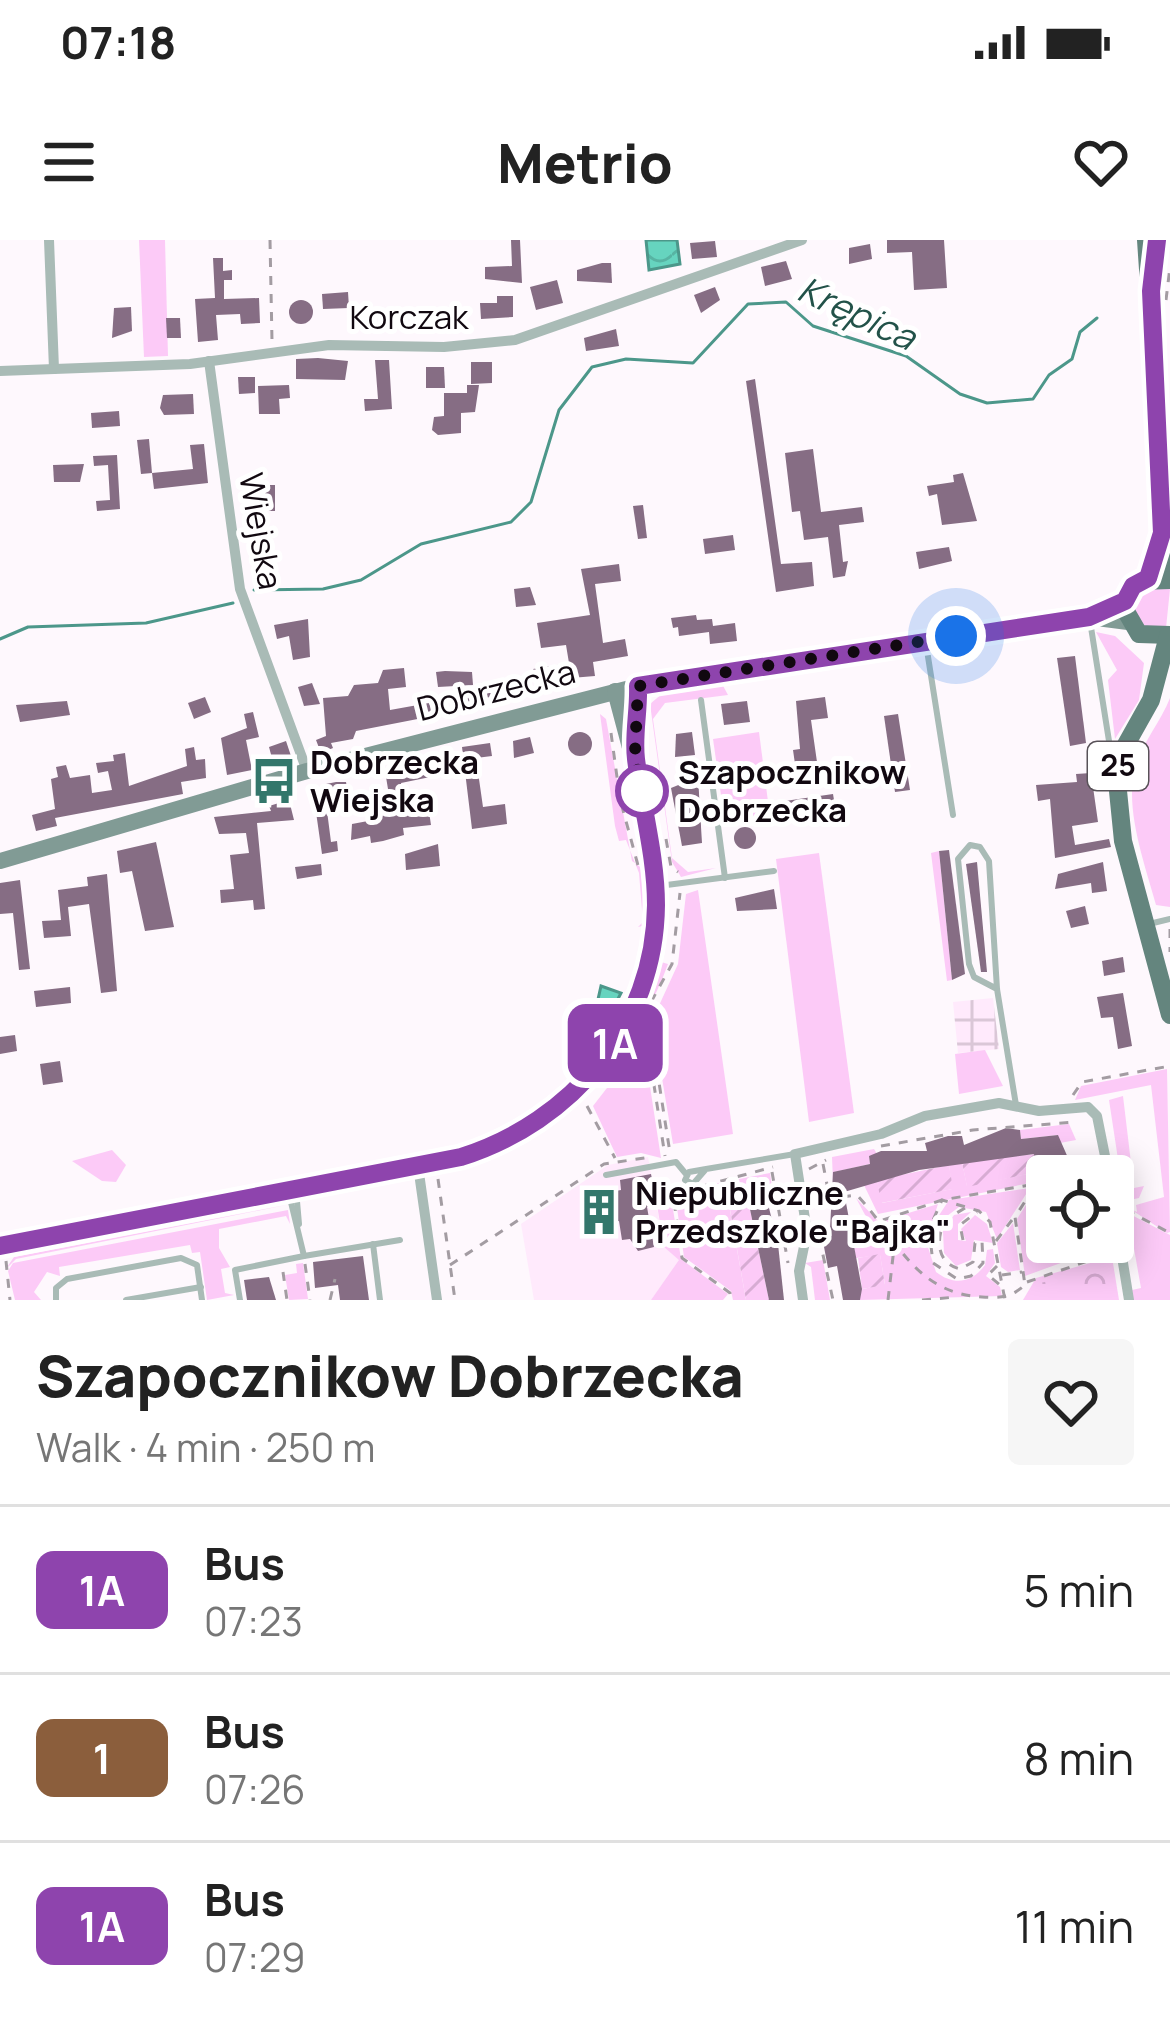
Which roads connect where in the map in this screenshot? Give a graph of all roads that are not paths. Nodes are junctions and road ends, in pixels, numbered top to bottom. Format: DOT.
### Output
graph roads {
  1 [pos="49,240"];
  2 [pos="802,240"];
  3 [pos="1146,240"];
  4 [pos="1157,240"];
  5 [pos="1151,291"];
  6 [pos="209,362"];
  7 [pos="54,369"];
  8 [pos="0,371"];
  9 [pos="1162,533"];
  10 [pos="1148,578"];
  11 [pos="1170,580"];
  12 [pos="1125,601"];
  13 [pos="1089,617"];
  14 [pos="1128,622"];
  15 [pos="1169,635"];
  16 [pos="1147,638"];
  17 [pos="926,640"];
  18 [pos="1156,678"];
  19 [pos="638,686"];
  20 [pos="615,691"];
  21 [pos="701,700"];
  22 [pos="1109,741"];
  23 [pos="635,753"];
  24 [pos="307,771"];
  25 [pos="953,815"];
  26 [pos="0,861"];
  27 [pos="774,871"];
  28 [pos="654,878"];
  29 [pos="725,878"];
  30 [pos="1170,919"];
  31 [pos="1145,925"];
  32 [pos="997,989"];
  33 [pos="1170,1016"];
  34 [pos="1016,1105"];
  35 [pos="1105,1155"];
  36 [pos="800,1162"];
  37 [pos="419,1175"];
  38 [pos="606,1175"];
  39 [pos="292,1190"];
  40 [pos="400,1240"];
  41 [pos="373,1244"];
  42 [pos="7,1251"];
  43 [pos="304,1256"];
  44 [pos="1124,1263"];
  45 [pos="201,1287"];
  46 [pos="56,1300"];
  47 [pos="126,1300"];
  48 [pos="202,1300"];
  49 [pos="239,1300"];
  50 [pos="380,1300"];
  51 [pos="437,1300"];
  52 [pos="803,1300"];
  53 [pos="1129,1300"];
  1 -- 7 [label="street"];
  2 -- 6 [label="street, Korczak"];
  3 -- 5 [label="main road"];
  4 -- 5 [label="main road"];
  5 -- 9 [label="main road"];
  6 -- 7 [label="street, Korczak"];
  6 -- 24 [label="street, Wiejska"];
  7 -- 8 [label="street, Korczak"];
  9 -- 10 [label="main road"];
  9 -- 11 [label="main road"];
  10 -- 11 [label="main road"];
  10 -- 12 [label="main road"];
  12 -- 13 [label="street"];
  12 -- 14 [label="main road"];
  13 -- 14 [label="street"];
  13 -- 17 [label="street, Dobrzecka"];
  13 -- 22 [label="lane"];
  14 -- 16 [label="main road"];
  15 -- 16 [label="main road, 25"];
  15 -- 18 [label="main road, 25"];
  16 -- 18 [label="main road"];
  17 -- 19 [label="street, Dobrzecka"];
  17 -- 25 [label="lane"];
  18 -- 31 [label="main road, 25"];
  19 -- 20 [label="street, Dobrzecka"];
  19 -- 23 [label="street"];
  20 -- 23 [label="street"];
  20 -- 24 [label="street, Dobrzecka"];
  21 -- 29 [label="lane"];
  23 -- 28 [label="street"];
  24 -- 26 [label="street, Dobrzecka"];
  27 -- 29 [label="lane"];
  28 -- 29 [label="lane"];
  28 -- 37 [label="street"];
  30 -- 31 [label="lane"];
  31 -- 33 [label="main road, 25"];
  32 -- 32 [label="lane"];
  32 -- 34 [label="lane"];
  34 -- 35 [label="street"];
  34 -- 36 [label="street"];
  36 -- 38 [label="lane"];
  36 -- 52 [label="street"];
  37 -- 39 [label="street"];
  37 -- 51 [label="street"];
  39 -- 42 [label="street"];
  39 -- 43 [label="lane"];
  40 -- 41 [label="lane"];
  41 -- 43 [label="lane"];
  41 -- 50 [label="lane"];
  43 -- 49 [label="lane"];
  44 -- 53 [label="street"];
  45 -- 46 [label="lane"];
  45 -- 47 [label="lane"];
  45 -- 48 [label="lane"];
}
